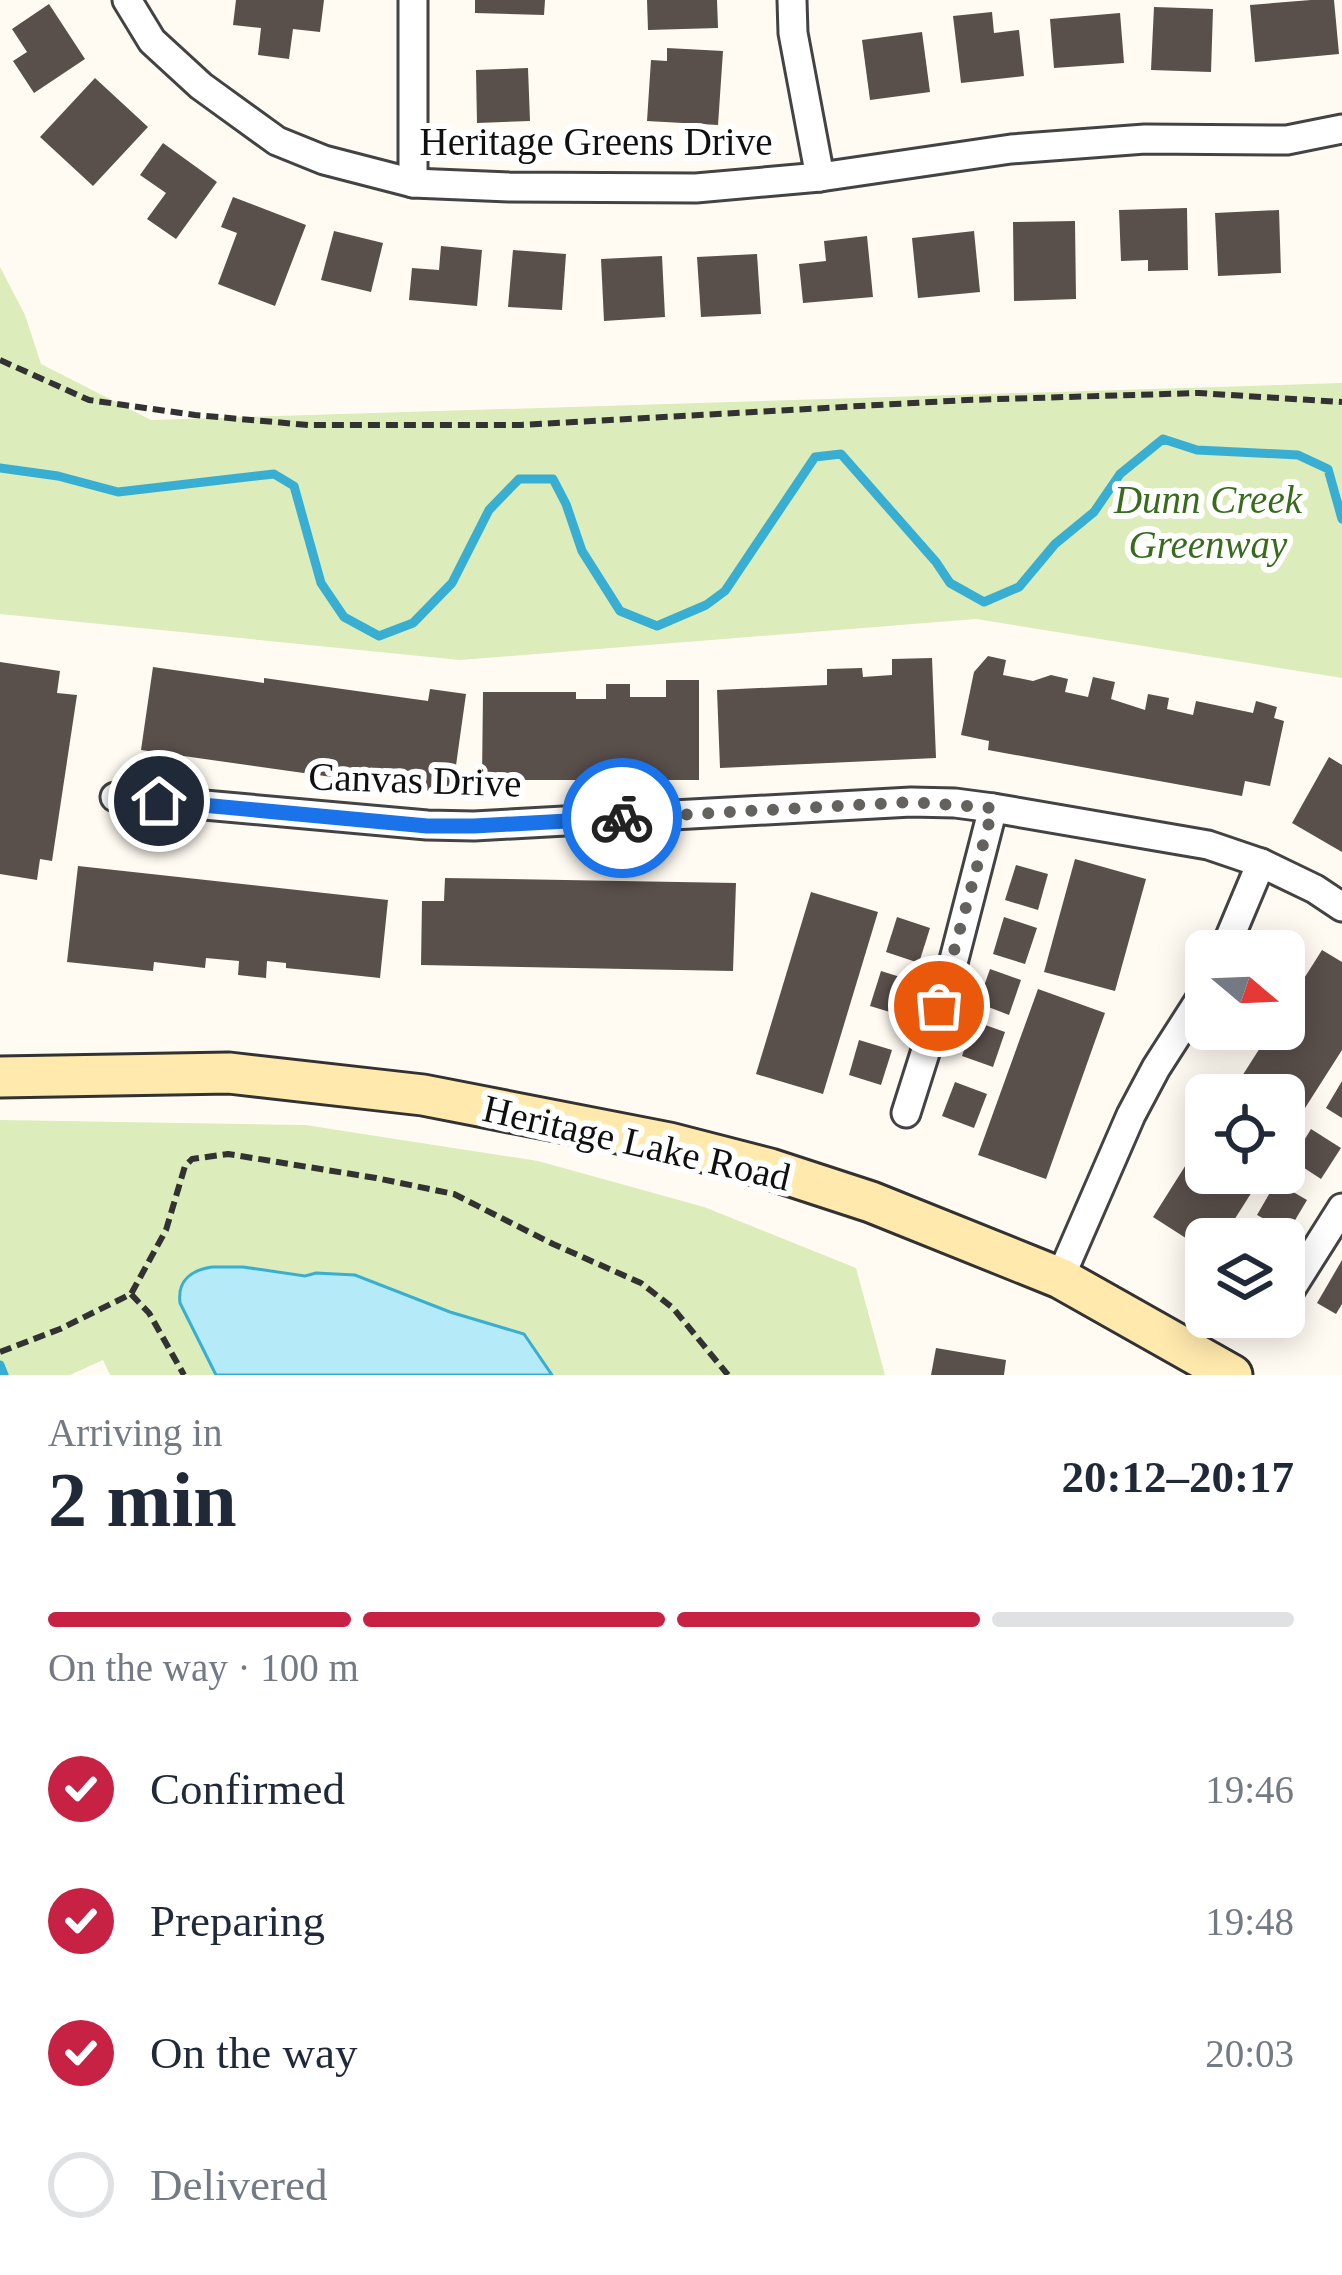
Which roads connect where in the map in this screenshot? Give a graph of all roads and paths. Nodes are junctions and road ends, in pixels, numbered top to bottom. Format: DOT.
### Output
graph roads {
  1 [pos="128,0"];
  2 [pos="413,0"];
  3 [pos="792,0"];
  4 [pos="1342,129"];
  5 [pos="820,177"];
  6 [pos="412,183"];
  7 [pos="0,360"];
  8 [pos="1342,402"];
  9 [pos="115,797"];
  10 [pos="993,808"];
  11 [pos="1261,863"];
  12 [pos="1342,907"];
  13 [pos="1232,930"];
  14 [pos="1185,1023"];
  15 [pos="0,1077"];
  16 [pos="906,1113"];
  17 [pos="1342,1208"];
  18 [pos="1305,1267"];
  19 [pos="1060,1279"];
  20 [pos="131,1294"];
  21 [pos="0,1352"];
  22 [pos="184,1375"];
  23 [pos="728,1375"];
  24 [pos="1232,1375"];
  1 -- 6 [label="street, Heritage Greens Drive"];
  2 -- 6 [label="street"];
  3 -- 5 [label="street"];
  4 -- 5 [label="street, Heritage Greens Drive"];
  5 -- 6 [label="street, Heritage Greens Drive"];
  7 -- 8 [label="path"];
  9 -- 10 [label="street, Canvas Drive"];
  10 -- 11 [label="street, Canvas Drive"];
  10 -- 16 [label="street"];
  11 -- 12 [label="street, Canvas Drive"];
  11 -- 13 [label="street"];
  14 -- 19 [label="street"];
  15 -- 19 [label="main road, Heritage Lake Road"];
  17 -- 18 [label="street"];
  19 -- 24 [label="main road, Heritage Lake Road"];
  20 -- 21 [label="path"];
  20 -- 22 [label="path"];
  20 -- 23 [label="path"];
}
